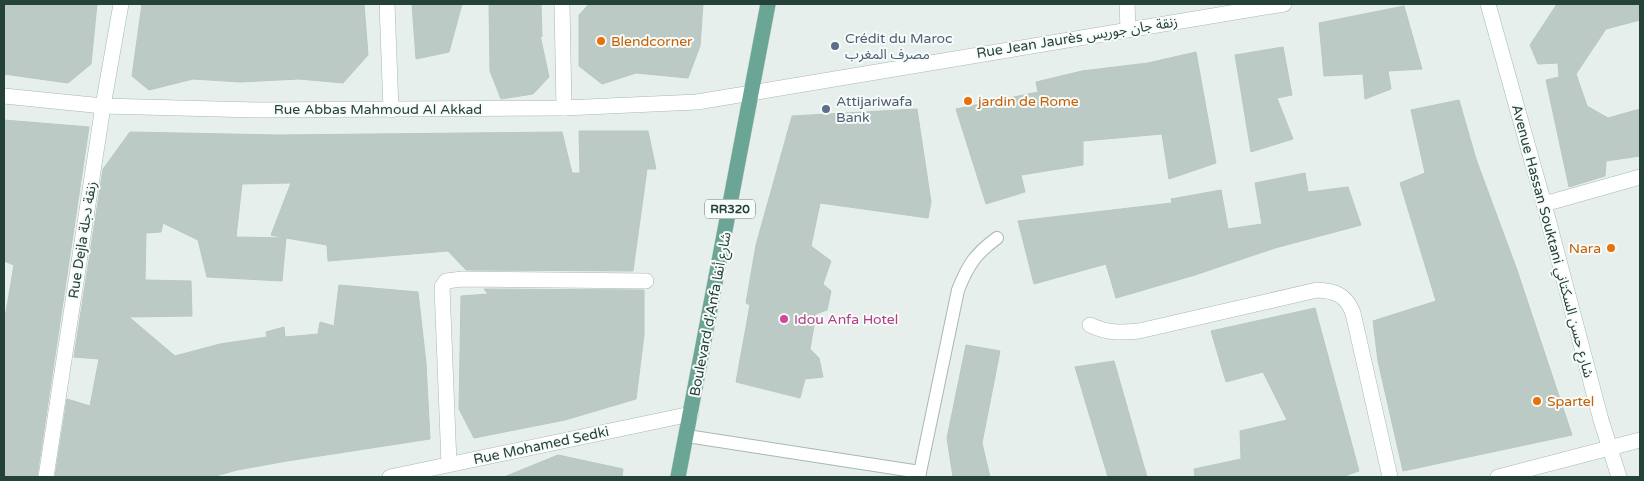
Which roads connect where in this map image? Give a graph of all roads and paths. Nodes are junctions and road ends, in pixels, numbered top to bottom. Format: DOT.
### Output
graph roads {
  1 [pos="120,4"];
  2 [pos="386,4"];
  3 [pos="562,4"];
  4 [pos="768,4"];
  5 [pos="1127,4"];
  6 [pos="1284,4"];
  7 [pos="1488,4"];
  8 [pos="1128,29"];
  9 [pos="751,91"];
  10 [pos="4,96"];
  11 [pos="102,106"];
  12 [pos="564,108"];
  13 [pos="391,110"];
  14 [pos="1640,177"];
  15 [pos="1544,204"];
  16 [pos="998,238"];
  17 [pos="646,281"];
  18 [pos="1090,325"];
  19 [pos="691,414"];
  20 [pos="687,436"];
  21 [pos="1640,440"];
  22 [pos="1610,448"];
  23 [pos="449,464"];
  24 [pos="920,475"];
  25 [pos="46,477"];
  26 [pos="390,477"];
  27 [pos="678,477"];
  28 [pos="1390,477"];
  29 [pos="1498,477"];
  30 [pos="1619,477"];
  1 -- 11 [label="street, Rue Dejla زنقة دجلة"];
  2 -- 13 [label="street"];
  3 -- 12 [label="street"];
  4 -- 9 [label="main road, Boulevard d'Anfa شارع أنفا / RR320"];
  5 -- 8 [label="street"];
  6 -- 8 [label="street, Rue Jean Jaurès زنقة جان جوريس"];
  7 -- 15 [label="street, Avenue Hassan Souktani شارع حسن السكتاني"];
  8 -- 9 [label="street, Rue Jean Jaurès زنقة جان جوريس"];
  9 -- 12 [label="street, Rue Abbas Mahmoud Al Akkad"];
  9 -- 19 [label="main road, Boulevard d'Anfa شارع أنفا / RR320"];
  10 -- 11 [label="street, Rue Abbas Mahmoud Al Akkad"];
  11 -- 13 [label="street, Rue Abbas Mahmoud Al Akkad"];
  11 -- 25 [label="street, Rue Dejla زنقة دجلة"];
  12 -- 13 [label="street, Rue Abbas Mahmoud Al Akkad"];
  14 -- 15 [label="street"];
  15 -- 22 [label="street, Avenue Hassan Souktani شارع حسن السكتاني"];
  16 -- 24 [label="lane"];
  17 -- 23 [label="street"];
  18 -- 28 [label="street"];
  19 -- 20 [label="main road, Boulevard d'Anfa شارع أنفا / RR320"];
  19 -- 23 [label="street, Rue Mohamed Sedki"];
  20 -- 24 [label="lane"];
  20 -- 27 [label="main road, Boulevard d'Anfa شارع أنفا / RR320"];
  21 -- 22 [label="street"];
  22 -- 29 [label="street"];
  22 -- 30 [label="street, Avenue Hassan Souktani شارع حسن السكتاني"];
  23 -- 26 [label="street, Rue Mohamed Sedki"];
}
